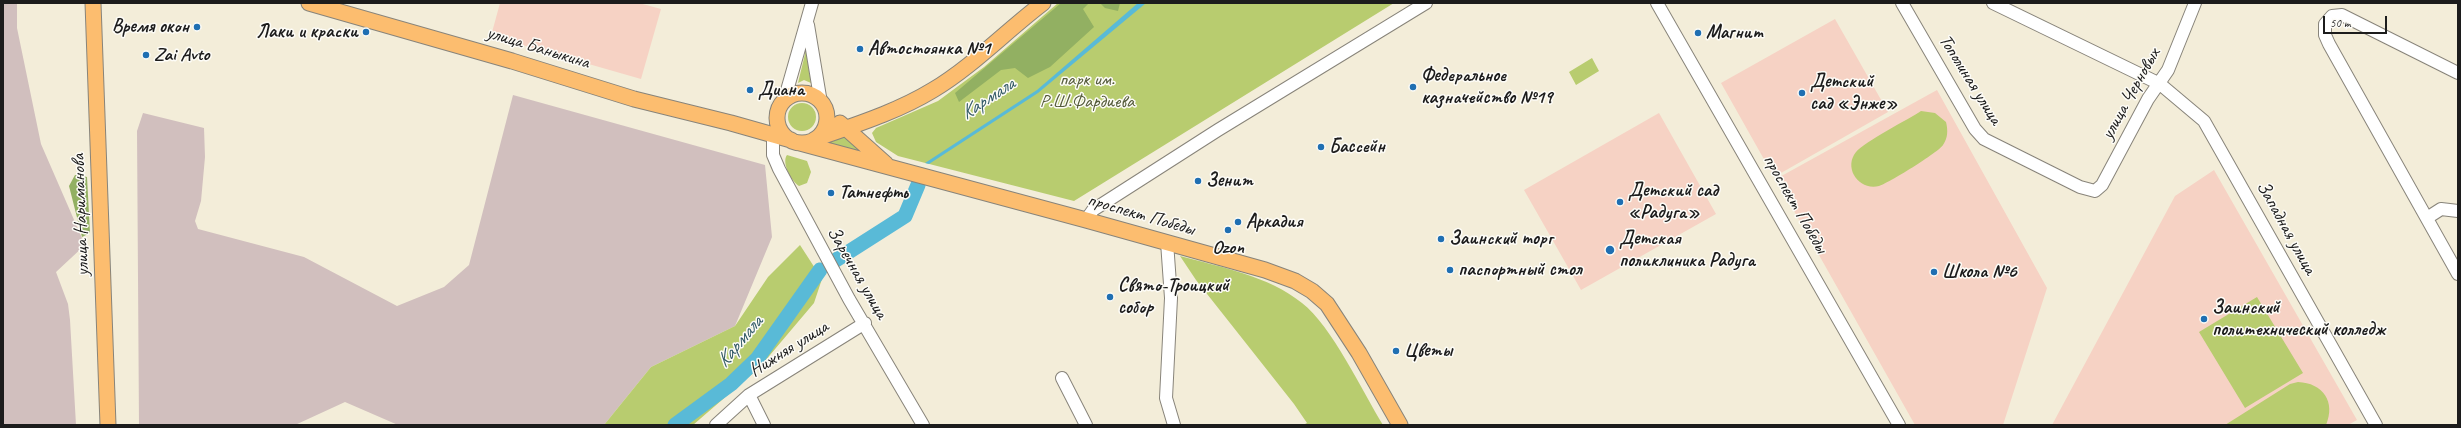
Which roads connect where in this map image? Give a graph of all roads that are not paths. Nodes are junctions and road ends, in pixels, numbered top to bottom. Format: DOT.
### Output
graph roads {
  1 [pos="93,3"];
  2 [pos="309,3"];
  3 [pos="812,3"];
  4 [pos="1043,3"];
  5 [pos="1426,3"];
  6 [pos="1657,3"];
  7 [pos="1902,3"];
  8 [pos="1993,3"];
  9 [pos="2195,3"];
  10 [pos="340,7"];
  11 [pos="807,22"];
  12 [pos="2458,73"];
  13 [pos="2160,84"];
  14 [pos="784,101"];
  15 [pos="822,105"];
  16 [pos="777,120"];
  17 [pos="755,129"];
  18 [pos="846,129"];
  19 [pos="773,135"];
  20 [pos="815,139"];
  21 [pos="796,142"];
  22 [pos="889,166"];
  23 [pos="2087,191"];
  24 [pos="2458,211"];
  25 [pos="2427,218"];
  26 [pos="1086,220"];
  27 [pos="1166,242"];
  28 [pos="2458,274"];
  29 [pos="865,323"];
  30 [pos="1062,378"];
  31 [pos="749,395"];
  32 [pos="108,425"];
  33 [pos="716,425"];
  34 [pos="764,425"];
  35 [pos="923,425"];
  36 [pos="1086,425"];
  37 [pos="1174,425"];
  38 [pos="1400,425"];
  39 [pos="1899,425"];
  40 [pos="2376,425"];
  1 -- 32 [label="main road, улица Нариманова"];
  2 -- 10 [label="main road, улица Баныкина"];
  3 -- 11 [label="street"];
  4 -- 18 [label="main road"];
  5 -- 26 [label="street"];
  6 -- 39 [label="street, проспект Победы"];
  7 -- 23 [label="street, Тополиная улица"];
  8 -- 13 [label="street, Западная улица"];
  9 -- 13 [label="street, улица Черновых"];
  10 -- 17 [label="main road, улица Баныкина"];
  11 -- 14 [label="street"];
  11 -- 15 [label="street"];
  12 -- 25 [label="street"];
  13 -- 23 [label="street, улица Черновых"];
  13 -- 40 [label="street, Западная улица"];
  14 -- 15 [label="main road"];
  14 -- 16 [label="main road"];
  15 -- 18 [label="main road"];
  15 -- 20 [label="main road"];
  16 -- 17 [label="main road"];
  16 -- 21 [label="main road"];
  17 -- 19 [label="main road, улица Баныкина"];
  18 -- 20 [label="main road"];
  18 -- 22 [label="main road"];
  19 -- 21 [label="main road, проспект Победы"];
  19 -- 29 [label="street, Заречная улица"];
  20 -- 21 [label="main road"];
  21 -- 22 [label="main road, проспект Победы"];
  22 -- 26 [label="main road, проспект Победы"];
  24 -- 25 [label="street"];
  25 -- 28 [label="street"];
  26 -- 27 [label="main road, проспект Победы"];
  27 -- 37 [label="street"];
  27 -- 38 [label="main road, проспект Победы"];
  29 -- 31 [label="street, Нижняя улица"];
  29 -- 35 [label="street, Заречная улица"];
  30 -- 36 [label="street"];
  31 -- 33 [label="street, Нижняя улица"];
  31 -- 34 [label="street"];
}
